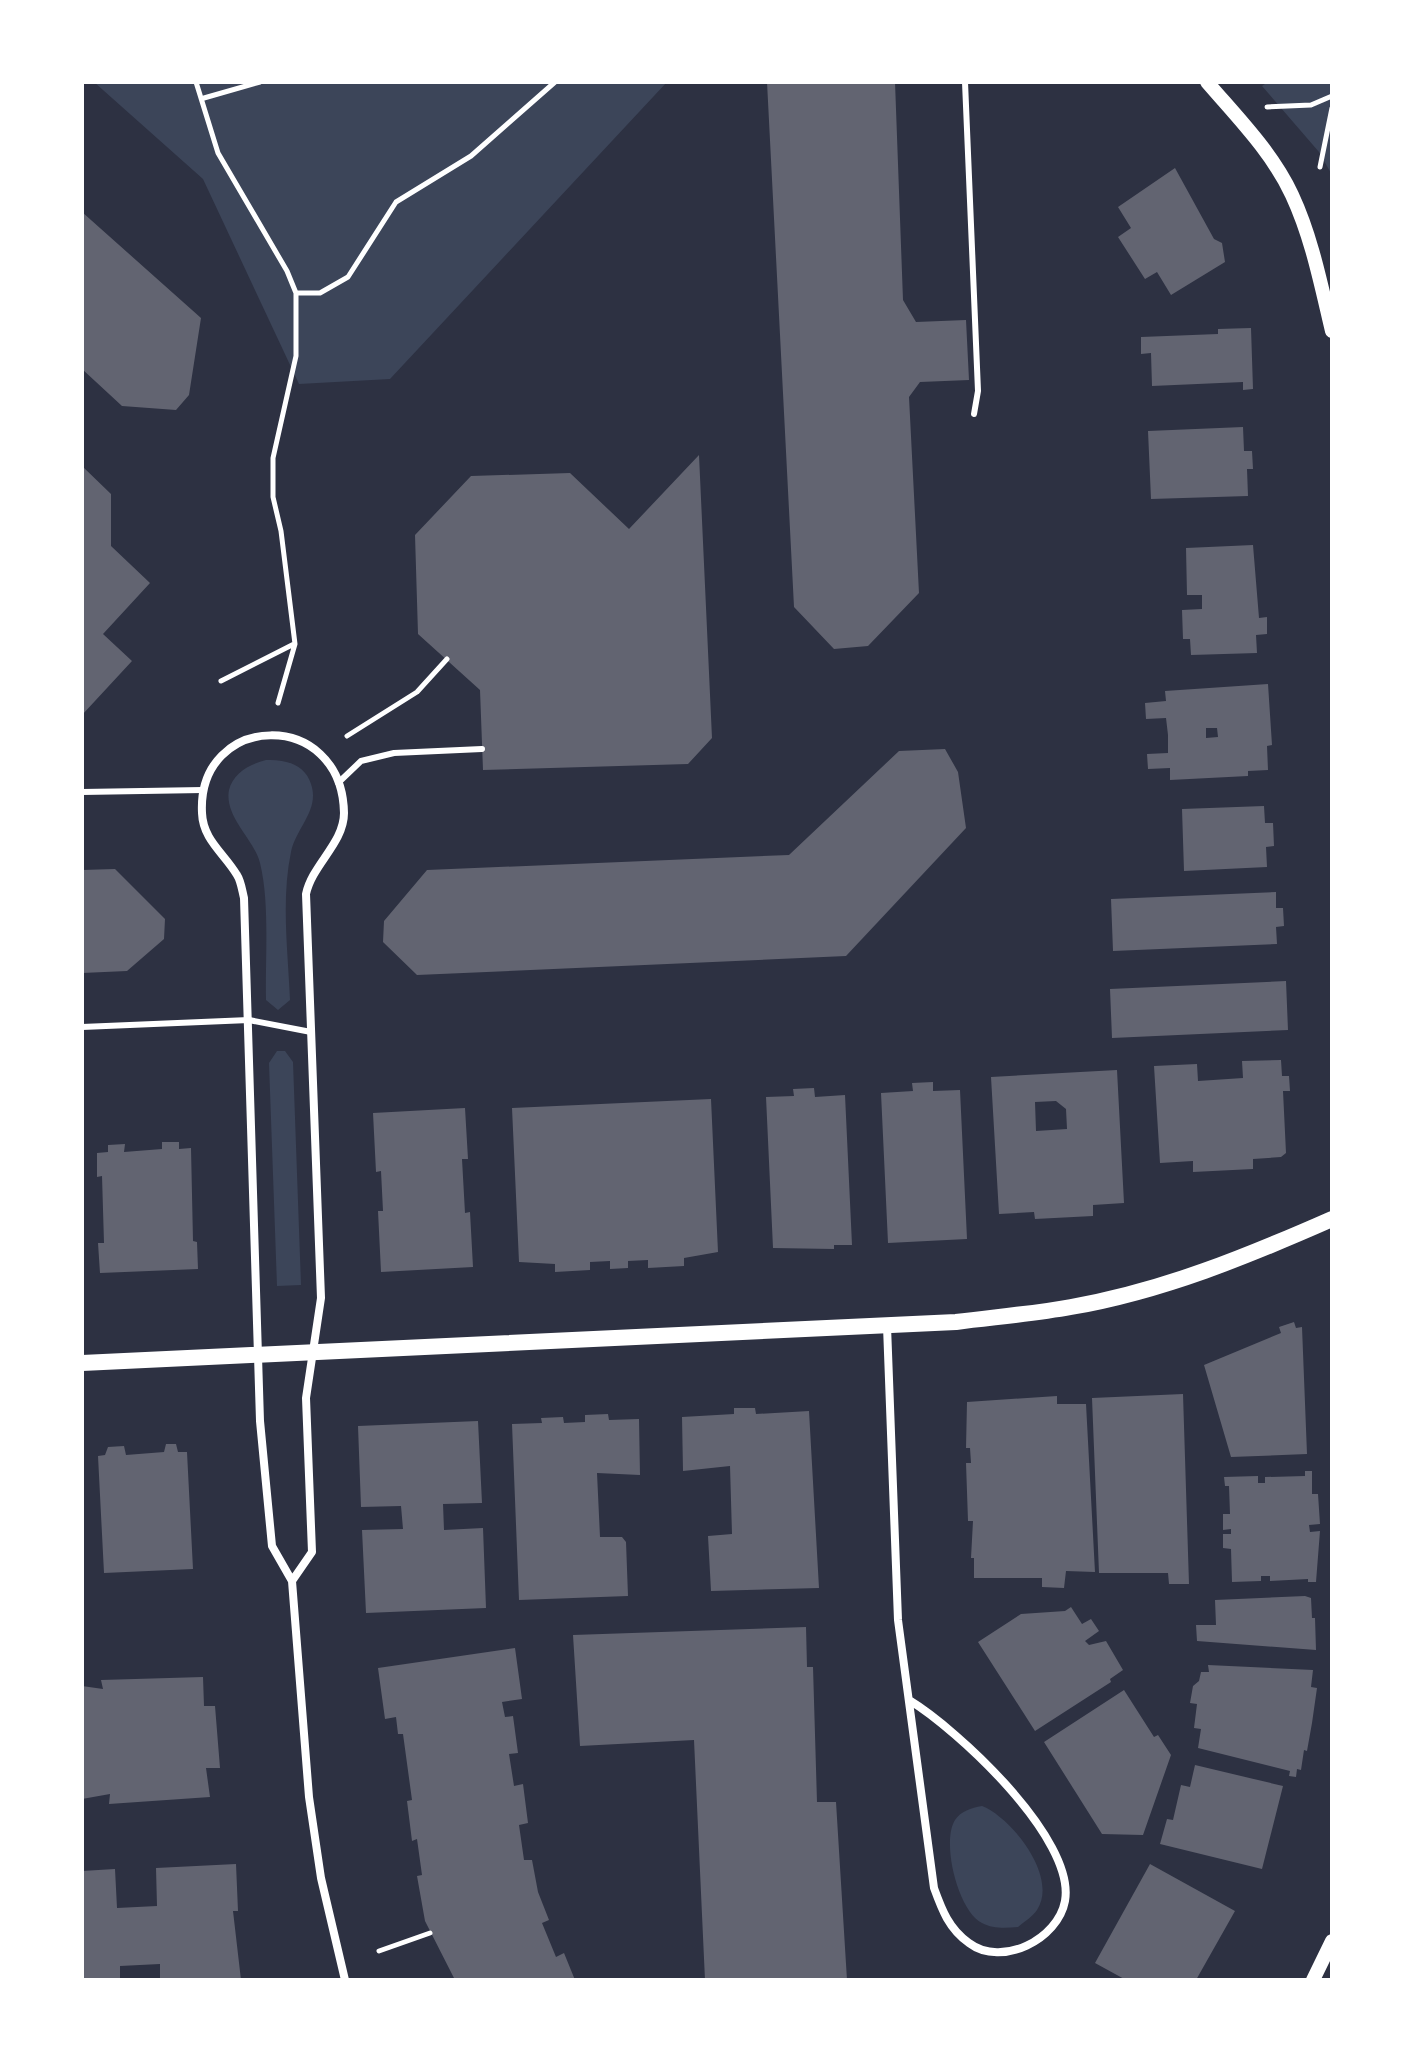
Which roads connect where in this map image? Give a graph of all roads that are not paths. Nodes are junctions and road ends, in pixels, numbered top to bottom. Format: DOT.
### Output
graph roads {
  1 [pos="965,82"];
  2 [pos="1207,82"];
  3 [pos="1332,331"];
  4 [pos="974,414"];
  5 [pos="482,749"];
  6 [pos="338,783"];
  7 [pos="203,790"];
  8 [pos="82,792"];
  9 [pos="249,1020"];
  10 [pos="82,1027"];
  11 [pos="311,1032"];
  12 [pos="1332,1219"];
  13 [pos="887,1326"];
  14 [pos="314,1350"];
  15 [pos="259,1354"];
  16 [pos="82,1363"];
  17 [pos="292,1581"];
  18 [pos="909,1700"];
  19 [pos="1332,1941"];
  20 [pos="345,1980"];
  21 [pos="1313,1980"];
  1 -- 4 [label="lane"];
  2 -- 3 [label="street"];
  5 -- 6 [label="lane"];
  6 -- 7 [label="street"];
  6 -- 11 [label="street"];
  7 -- 8 [label="lane"];
  7 -- 9 [label="street"];
  9 -- 10 [label="lane"];
  9 -- 11 [label="lane"];
  9 -- 15 [label="street"];
  11 -- 14 [label="street"];
  12 -- 13 [label="main road"];
  13 -- 14 [label="main road"];
  13 -- 18 [label="street"];
  14 -- 15 [label="main road"];
  14 -- 17 [label="street"];
  15 -- 16 [label="main road"];
  15 -- 17 [label="street"];
  17 -- 20 [label="street"];
  18 -- 18 [label="street"];
  19 -- 21 [label="street"];
}
